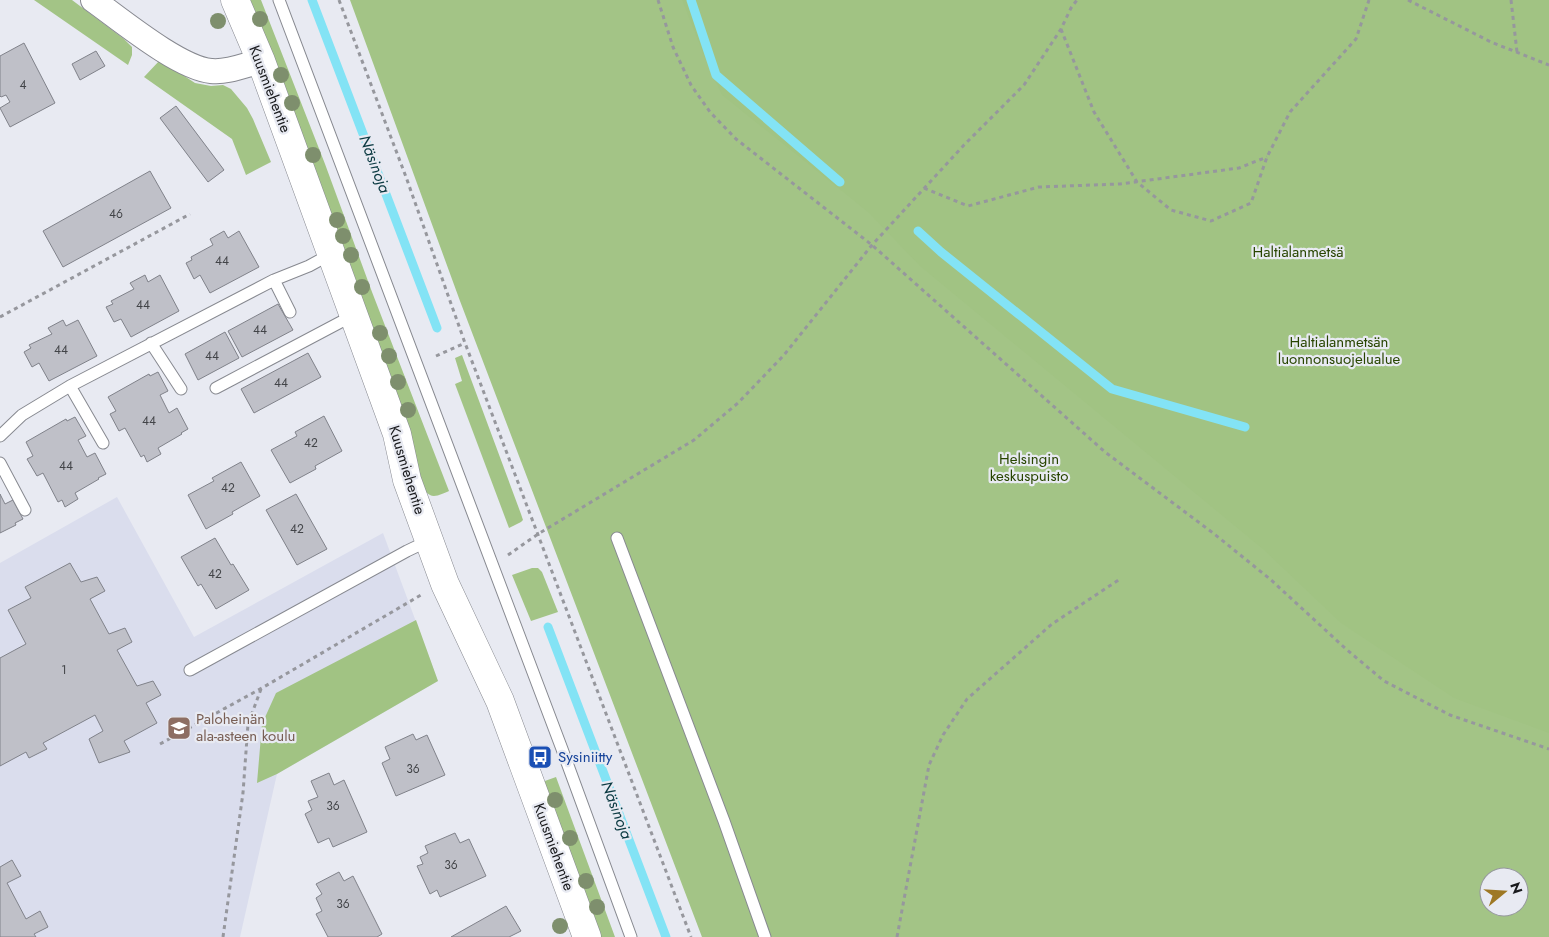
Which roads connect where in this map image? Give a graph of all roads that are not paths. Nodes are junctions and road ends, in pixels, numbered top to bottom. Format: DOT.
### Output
graph roads {
  1 [pos="93,0"];
  2 [pos="235,0"];
  3 [pos="279,0"];
  4 [pos="260,61"];
  5 [pos="332,254"];
  6 [pos="274,280"];
  7 [pos="290,312"];
  8 [pos="354,315"];
  9 [pos="151,343"];
  10 [pos="70,386"];
  11 [pos="216,388"];
  12 [pos="181,389"];
  13 [pos="0,436"];
  14 [pos="103,443"];
  15 [pos="0,463"];
  16 [pos="25,510"];
  17 [pos="617,538"];
  18 [pos="430,540"];
  19 [pos="190,670"];
  20 [pos="587,937"];
  21 [pos="631,937"];
  22 [pos="765,937"];
  1 -- 4 [label="street"];
  2 -- 4 [label="main road, Kuusmiehentie"];
  3 -- 21 [label="lane"];
  4 -- 5 [label="main road, Kuusmiehentie"];
  5 -- 6 [label="lane"];
  5 -- 8 [label="main road, Kuusmiehentie"];
  6 -- 7 [label="lane"];
  6 -- 9 [label="lane"];
  8 -- 11 [label="lane"];
  8 -- 18 [label="main road, Kuusmiehentie"];
  9 -- 10 [label="lane"];
  9 -- 12 [label="lane"];
  10 -- 13 [label="lane"];
  10 -- 14 [label="lane"];
  15 -- 16 [label="lane"];
  17 -- 22 [label="lane"];
  18 -- 19 [label="lane"];
  18 -- 20 [label="main road, Kuusmiehentie"];
}
